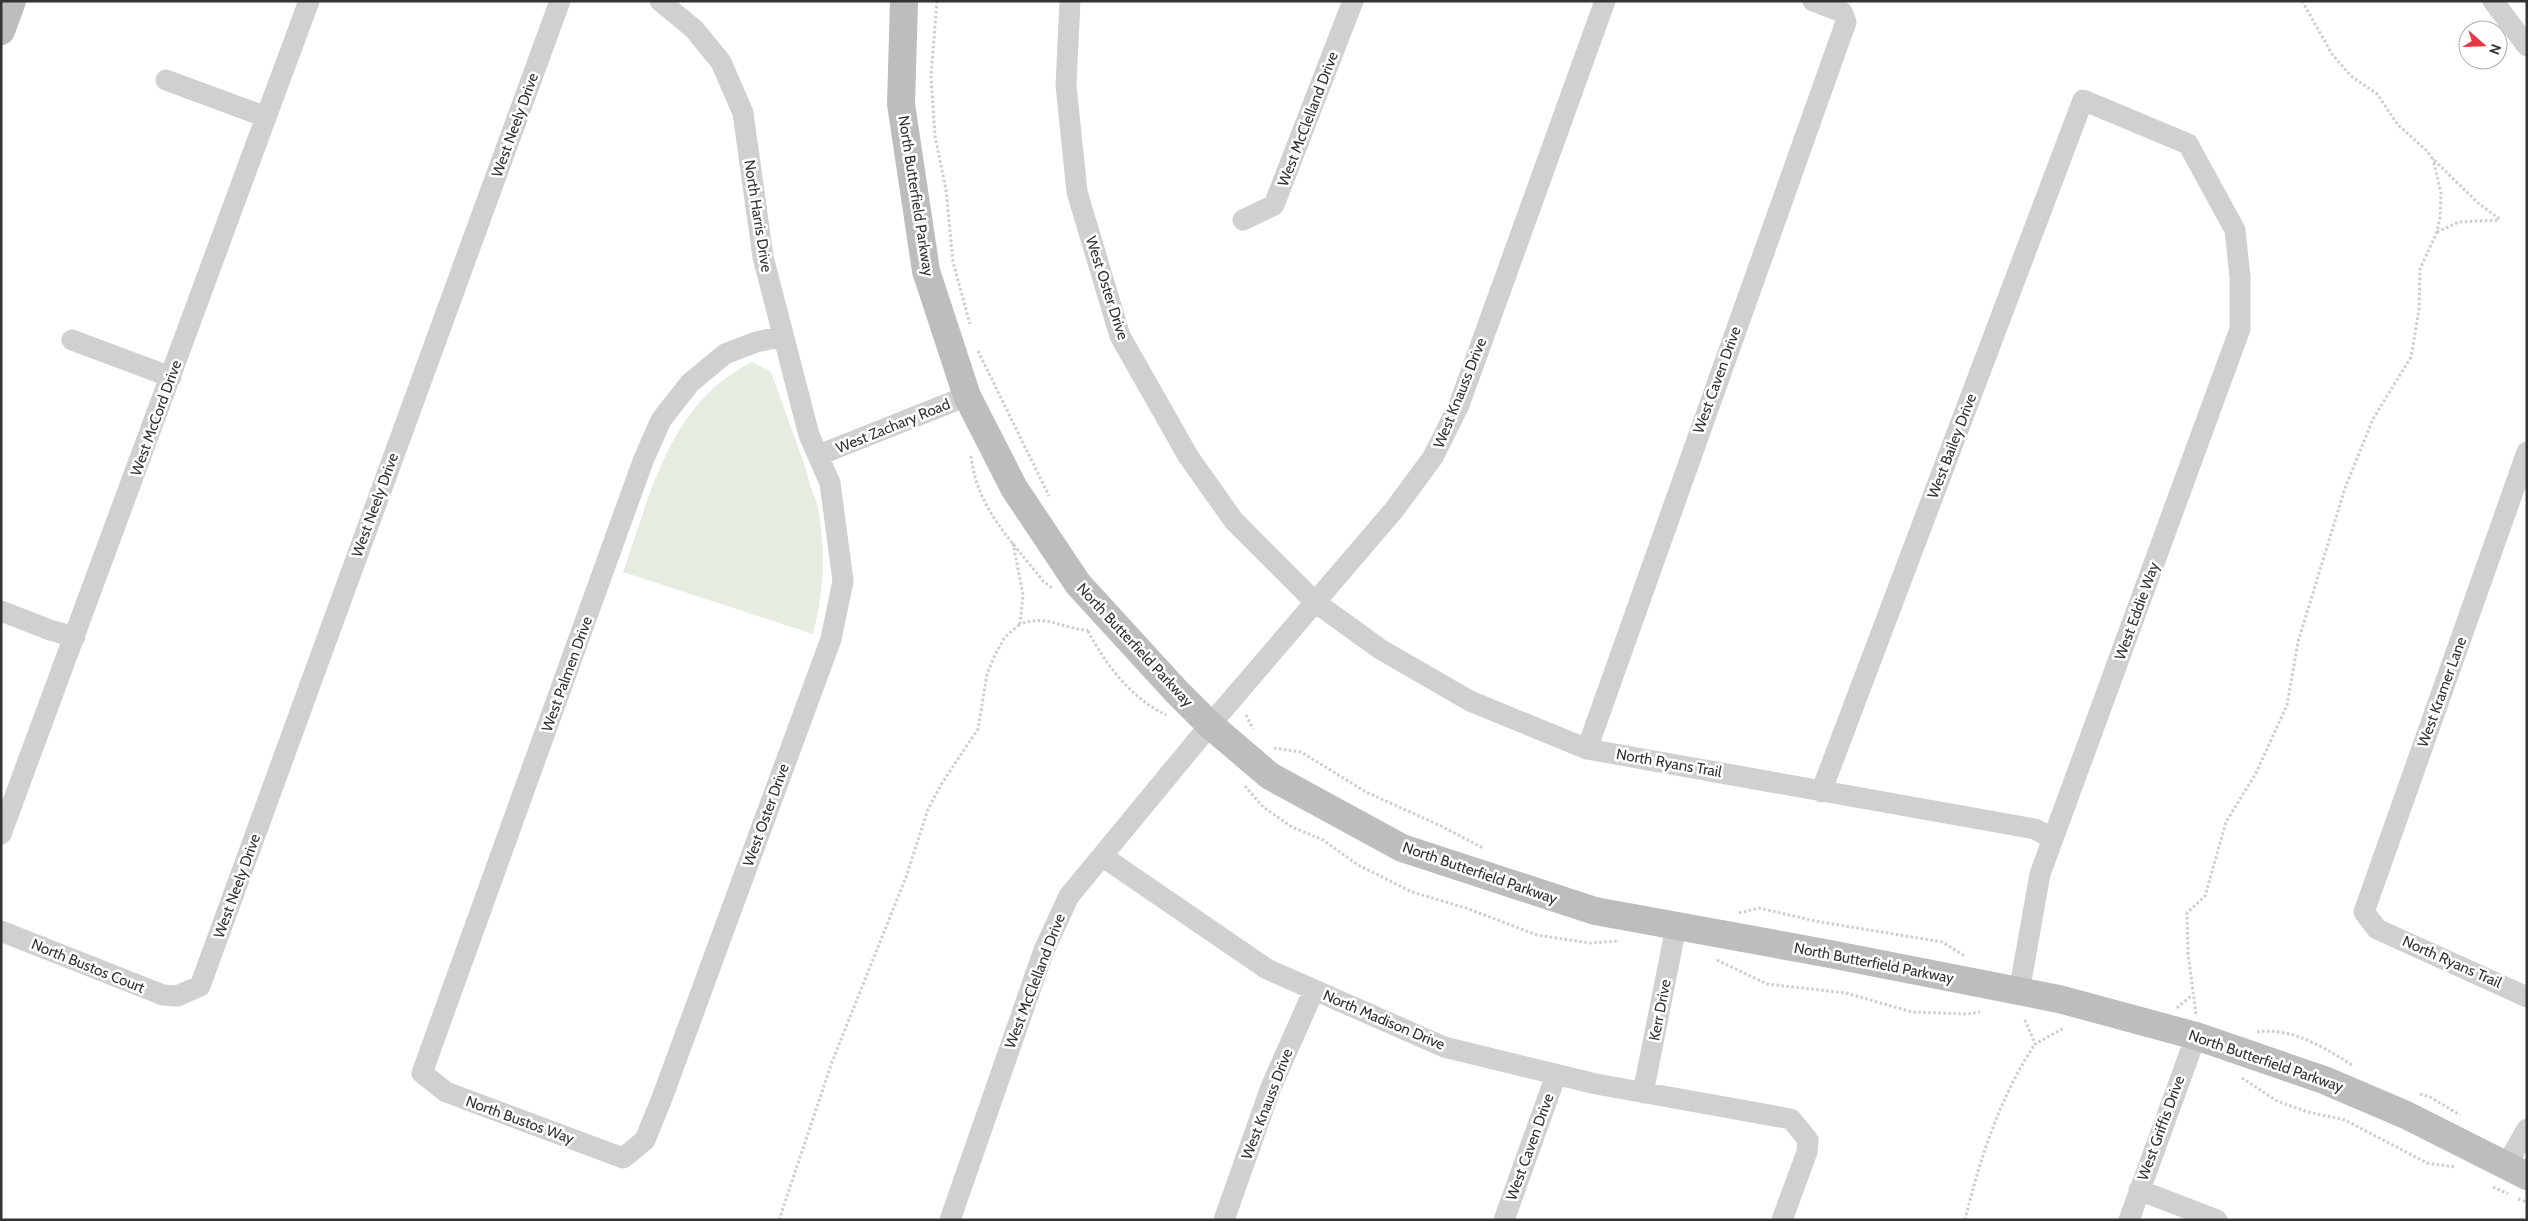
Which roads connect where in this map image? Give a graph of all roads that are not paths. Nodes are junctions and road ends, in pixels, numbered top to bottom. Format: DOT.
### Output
graph roads {
  1 [pos="12,1"];
  2 [pos="309,1"];
  3 [pos="560,1"];
  4 [pos="660,1"];
  5 [pos="904,1"];
  6 [pos="1070,1"];
  7 [pos="1353,1"];
  8 [pos="1605,1"];
  9 [pos="1813,1"];
  10 [pos="2493,1"];
  11 [pos="1,31"];
  12 [pos="2527,46"];
  13 [pos="166,80"];
  14 [pos="266,117"];
  15 [pos="1243,220"];
  16 [pos="2235,230"];
  17 [pos="783,336"];
  18 [pos="72,340"];
  19 [pos="171,377"];
  20 [pos="967,396"];
  21 [pos="2527,452"];
  22 [pos="819,455"];
  23 [pos="1316,602"];
  24 [pos="1,611"];
  25 [pos="75,637"];
  26 [pos="1210,725"];
  27 [pos="1587,748"];
  28 [pos="1822,792"];
  29 [pos="1,834"];
  30 [pos="2053,839"];
  31 [pos="1102,856"];
  32 [pos="1676,927"];
  33 [pos="2378,929"];
  34 [pos="1,931"];
  35 [pos="1314,990"];
  36 [pos="2019,992"];
  37 [pos="176,996"];
  38 [pos="2527,996"];
  39 [pos="2196,1021"];
  40 [pos="422,1073"];
  41 [pos="1556,1075"];
  42 [pos="1643,1093"];
  43 [pos="2527,1129"];
  44 [pos="624,1158"];
  45 [pos="2508,1176"];
  46 [pos="2139,1190"];
  47 [pos="950,1220"];
  48 [pos="1224,1220"];
  49 [pos="1504,1220"];
  50 [pos="1782,1220"];
  51 [pos="2128,1220"];
  52 [pos="2218,1220"];
  1 -- 11 [label="street"];
  2 -- 14 [label="street, West McCord Drive"];
  3 -- 37 [label="street, West Neely Drive"];
  4 -- 17 [label="street, North Harris Drive"];
  5 -- 20 [label="street, North Butterfield Parkway"];
  6 -- 23 [label="street, West Oster Drive"];
  7 -- 15 [label="street, West McClelland Drive"];
  8 -- 23 [label="street, West Knauss Drive"];
  9 -- 27 [label="street, West Caven Drive"];
  10 -- 12 [label="street"];
  13 -- 14 [label="street"];
  14 -- 19 [label="street, West McCord Drive"];
  16 -- 28 [label="street, West Bailey Drive"];
  16 -- 30 [label="street, West Eddie Way"];
  17 -- 22 [label="street, North Harris Drive"];
  17 -- 40 [label="street, West Palmen Drive"];
  18 -- 19 [label="street"];
  19 -- 25 [label="street, West McCord Drive"];
  20 -- 22 [label="street, West Zachary Road"];
  20 -- 26 [label="street, North Butterfield Parkway"];
  21 -- 33 [label="street, West Kramer Lane"];
  22 -- 44 [label="street, West Oster Drive"];
  23 -- 26 [label="street, West Knauss Drive"];
  23 -- 27 [label="street, North Ryans Trail"];
  24 -- 25 [label="street"];
  25 -- 29 [label="street, West McCord Drive"];
  26 -- 31 [label="street, West McClelland Drive"];
  26 -- 32 [label="street, North Butterfield Parkway"];
  27 -- 28 [label="street, North Ryans Trail"];
  28 -- 30 [label="street, North Ryans Trail"];
  30 -- 36 [label="street, West Eddie Way"];
  31 -- 35 [label="street, North Madison Drive"];
  31 -- 47 [label="street, West McClelland Drive"];
  32 -- 36 [label="street, North Butterfield Parkway"];
  32 -- 42 [label="street, Kerr Drive"];
  33 -- 38 [label="street, North Ryans Trail"];
  34 -- 37 [label="street, North Bustos Court"];
  35 -- 41 [label="street, North Madison Drive"];
  35 -- 48 [label="street, West Knauss Drive"];
  36 -- 39 [label="street, North Butterfield Parkway"];
  39 -- 45 [label="street, North Butterfield Parkway"];
  39 -- 46 [label="street, West Griffis Drive"];
  40 -- 44 [label="street, North Bustos Way"];
  41 -- 42 [label="street, North Madison Drive"];
  41 -- 49 [label="street, West Caven Drive"];
  42 -- 50 [label="street, North Madison Drive"];
  43 -- 45 [label="street"];
  46 -- 51 [label="street, West Griffis Drive"];
  46 -- 52 [label="street"];
}
